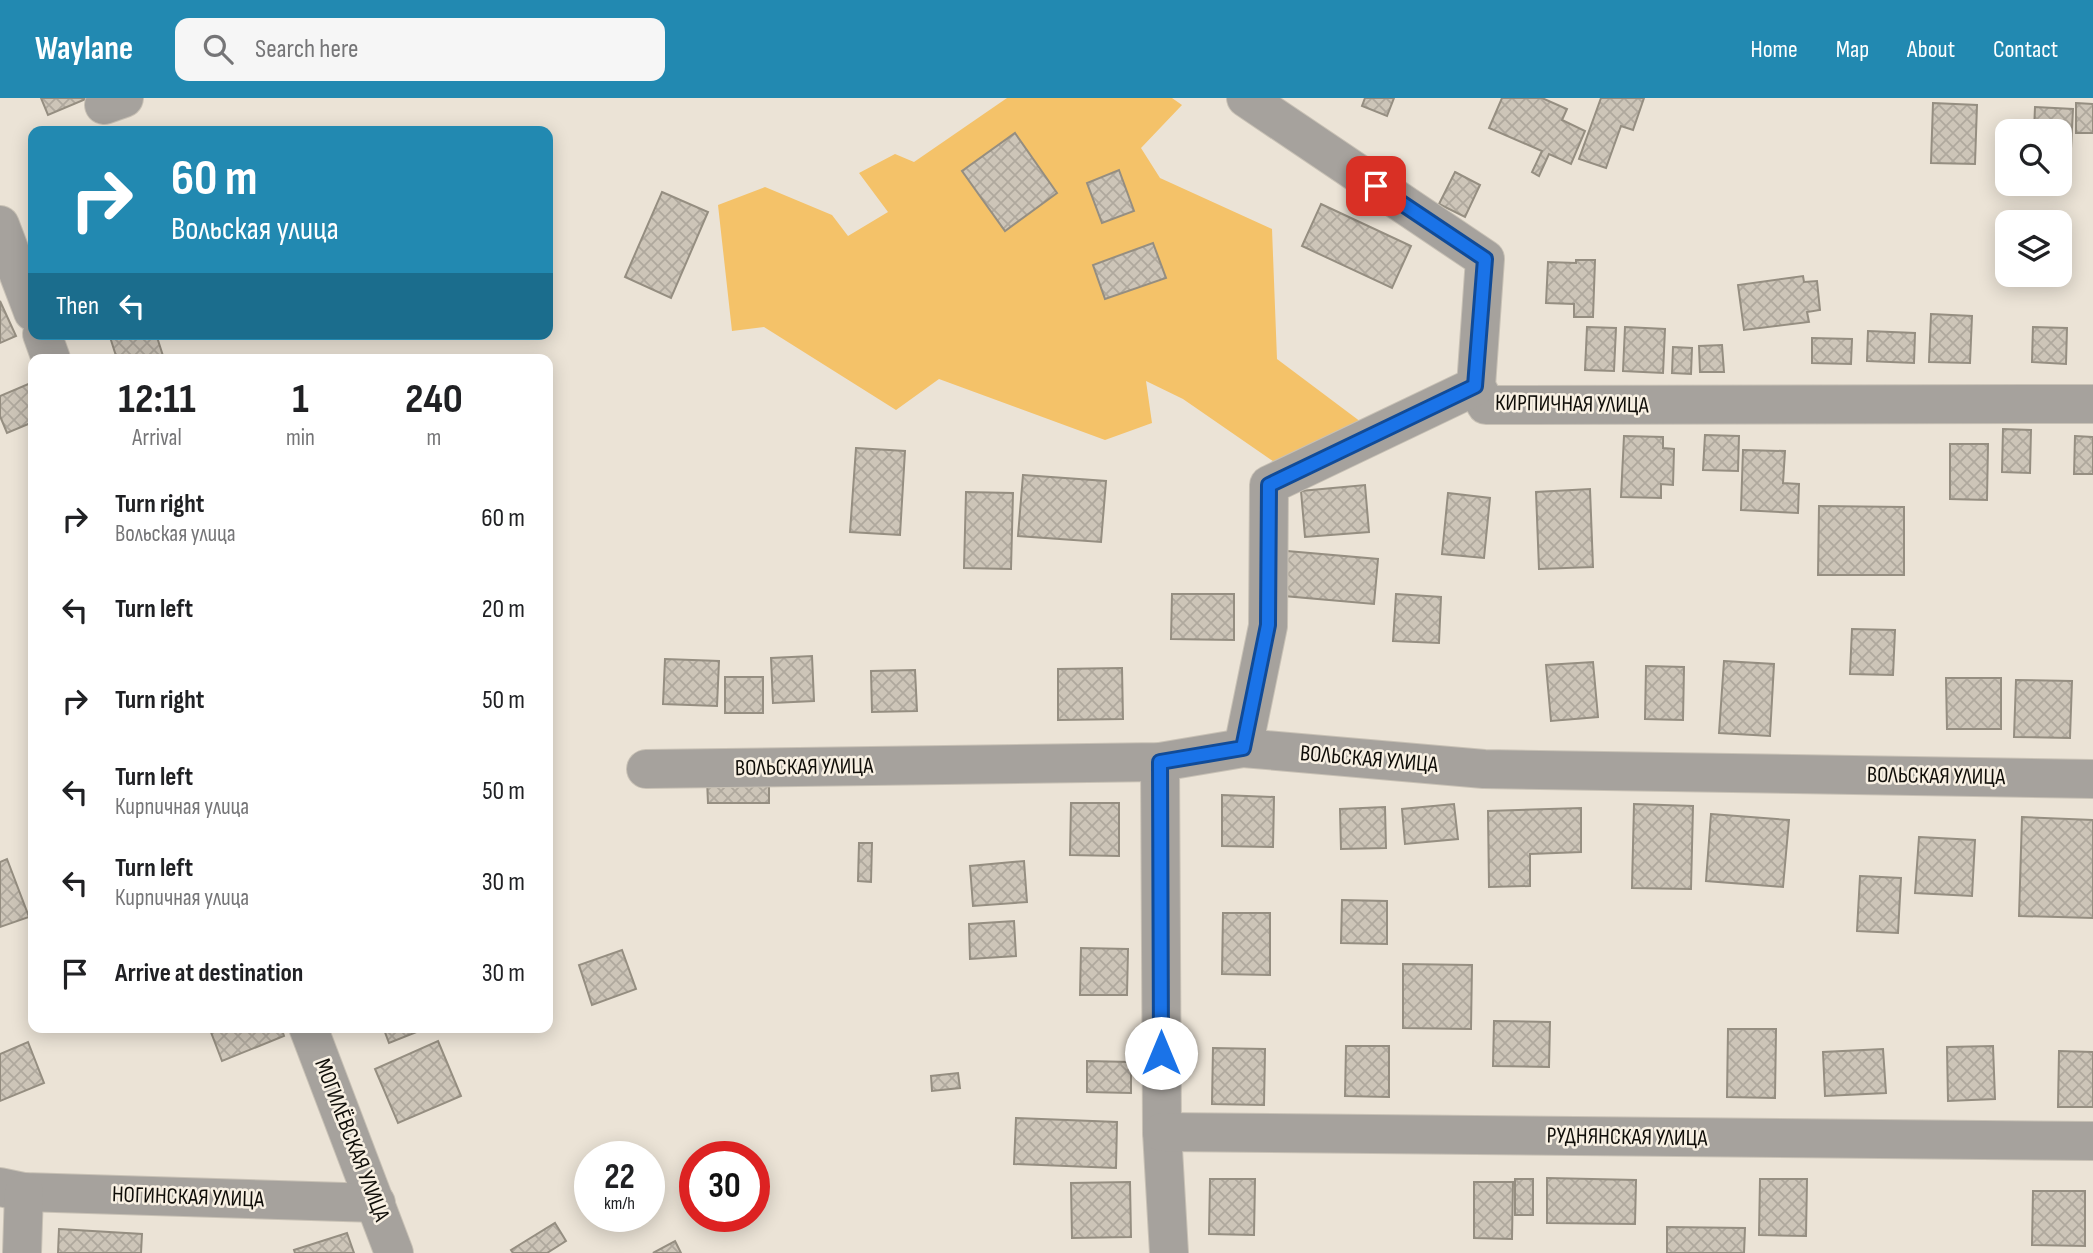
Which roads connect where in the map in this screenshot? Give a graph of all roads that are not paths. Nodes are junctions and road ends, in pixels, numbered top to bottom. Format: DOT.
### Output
graph roads {
  1 [pos="1246,98"];
  2 [pos="0,225"];
  3 [pos="28,299"];
  4 [pos="1475,386"];
  5 [pos="2093,404"];
  6 [pos="1243,748"];
  7 [pos="1160,762"];
  8 [pos="646,769"];
  9 [pos="2093,779"];
  10 [pos="310,1033"];
  11 [pos="1161,1132"];
  12 [pos="2093,1142"];
  13 [pos="12,1189"];
  14 [pos="376,1203"];
  15 [pos="22,1253"];
  16 [pos="394,1253"];
  17 [pos="1169,1253"];
  1 -- 4 [label="street, КИРПИЧНАЯ УЛИЦА"];
  2 -- 3 [label="street"];
  4 -- 5 [label="street, КИРПИЧНАЯ УЛИЦА"];
  4 -- 6 [label="street"];
  6 -- 7 [label="street, ВОЛЬСКАЯ УЛИЦА"];
  6 -- 9 [label="street, ВОЛЬСКАЯ УЛИЦА"];
  7 -- 8 [label="street, ВОЛЬСКАЯ УЛИЦА"];
  7 -- 11 [label="street"];
  10 -- 14 [label="street, МОГИЛЁВСКАЯ УЛИЦА"];
  11 -- 12 [label="street, РУДНЯНСКАЯ УЛИЦА"];
  11 -- 17 [label="street"];
  13 -- 14 [label="street, НОГИНСКАЯ УЛИЦА"];
  13 -- 15 [label="street"];
  14 -- 16 [label="street, МОГИЛЁВСКАЯ УЛИЦА"];
}
